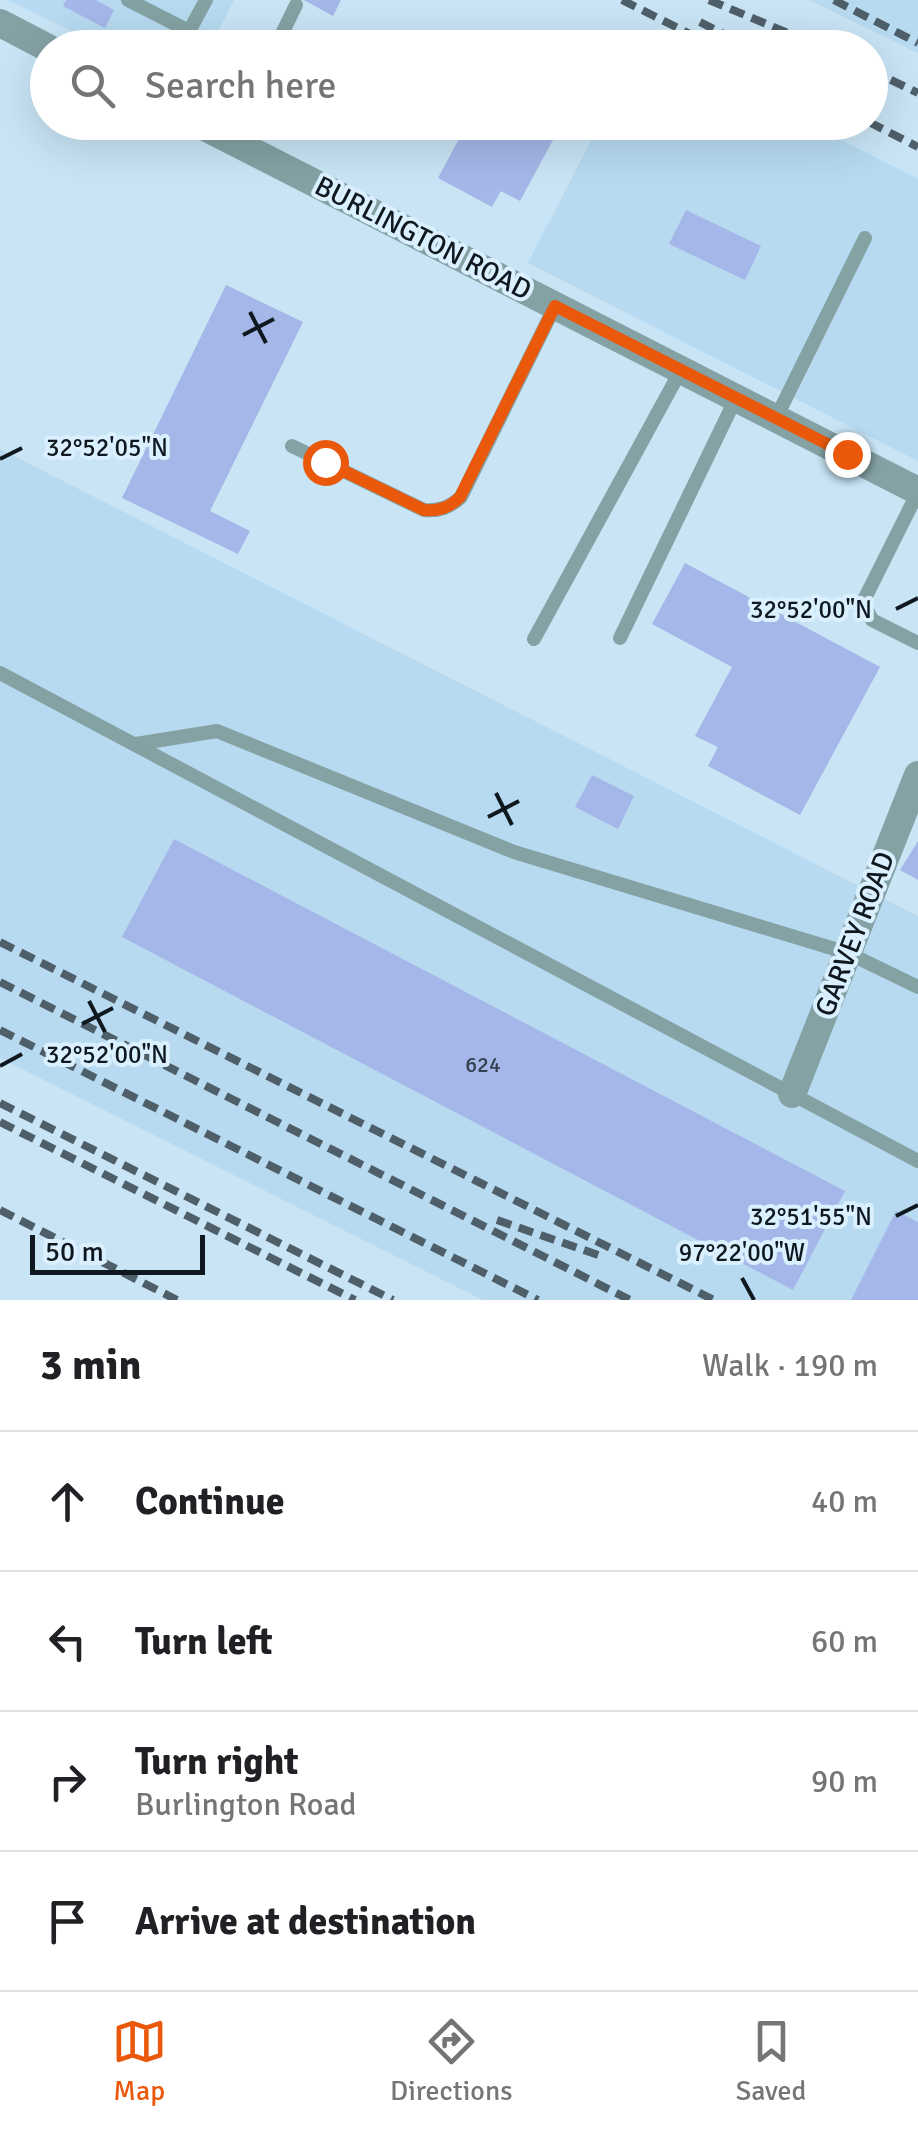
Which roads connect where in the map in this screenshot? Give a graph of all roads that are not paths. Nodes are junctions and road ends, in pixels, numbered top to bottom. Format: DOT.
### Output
graph roads {
  1 [pos="128,0"];
  2 [pos="206,0"];
  3 [pos="296,5"];
  4 [pos="0,23"];
  5 [pos="185,30"];
  6 [pos="190,30"];
  7 [pos="284,30"];
  8 [pos="30,39"];
  9 [pos="250,140"];
  10 [pos="865,238"];
  11 [pos="555,306"];
  12 [pos="681,370"];
  13 [pos="736,398"];
  14 [pos="776,418"];
  15 [pos="292,446"];
  16 [pos="918,491"];
  17 [pos="620,638"];
  18 [pos="534,639"];
  19 [pos="918,643"];
  20 [pos="0,674"];
  21 [pos="135,744"];
  22 [pos="918,775"];
  23 [pos="848,953"];
  24 [pos="918,987"];
  25 [pos="792,1094"];
  26 [pos="918,1161"];
  1 -- 5 [label="lane"];
  2 -- 6 [label="lane"];
  3 -- 7 [label="lane"];
  4 -- 8 [label="street"];
  9 -- 11 [label="street, BURLINGTON ROAD"];
  10 -- 14 [label="lane"];
  11 -- 12 [label="street, BURLINGTON ROAD"];
  11 -- 15 [label="lane"];
  12 -- 13 [label="street, BURLINGTON ROAD"];
  12 -- 18 [label="lane"];
  13 -- 14 [label="street, BURLINGTON ROAD"];
  13 -- 17 [label="lane"];
  14 -- 16 [label="street, BURLINGTON ROAD"];
  16 -- 19 [label="lane"];
  20 -- 21 [label="lane"];
  21 -- 23 [label="lane"];
  21 -- 25 [label="lane"];
  22 -- 23 [label="street, GARVEY ROAD"];
  23 -- 24 [label="lane"];
  23 -- 25 [label="street, GARVEY ROAD"];
  25 -- 26 [label="lane"];
}
